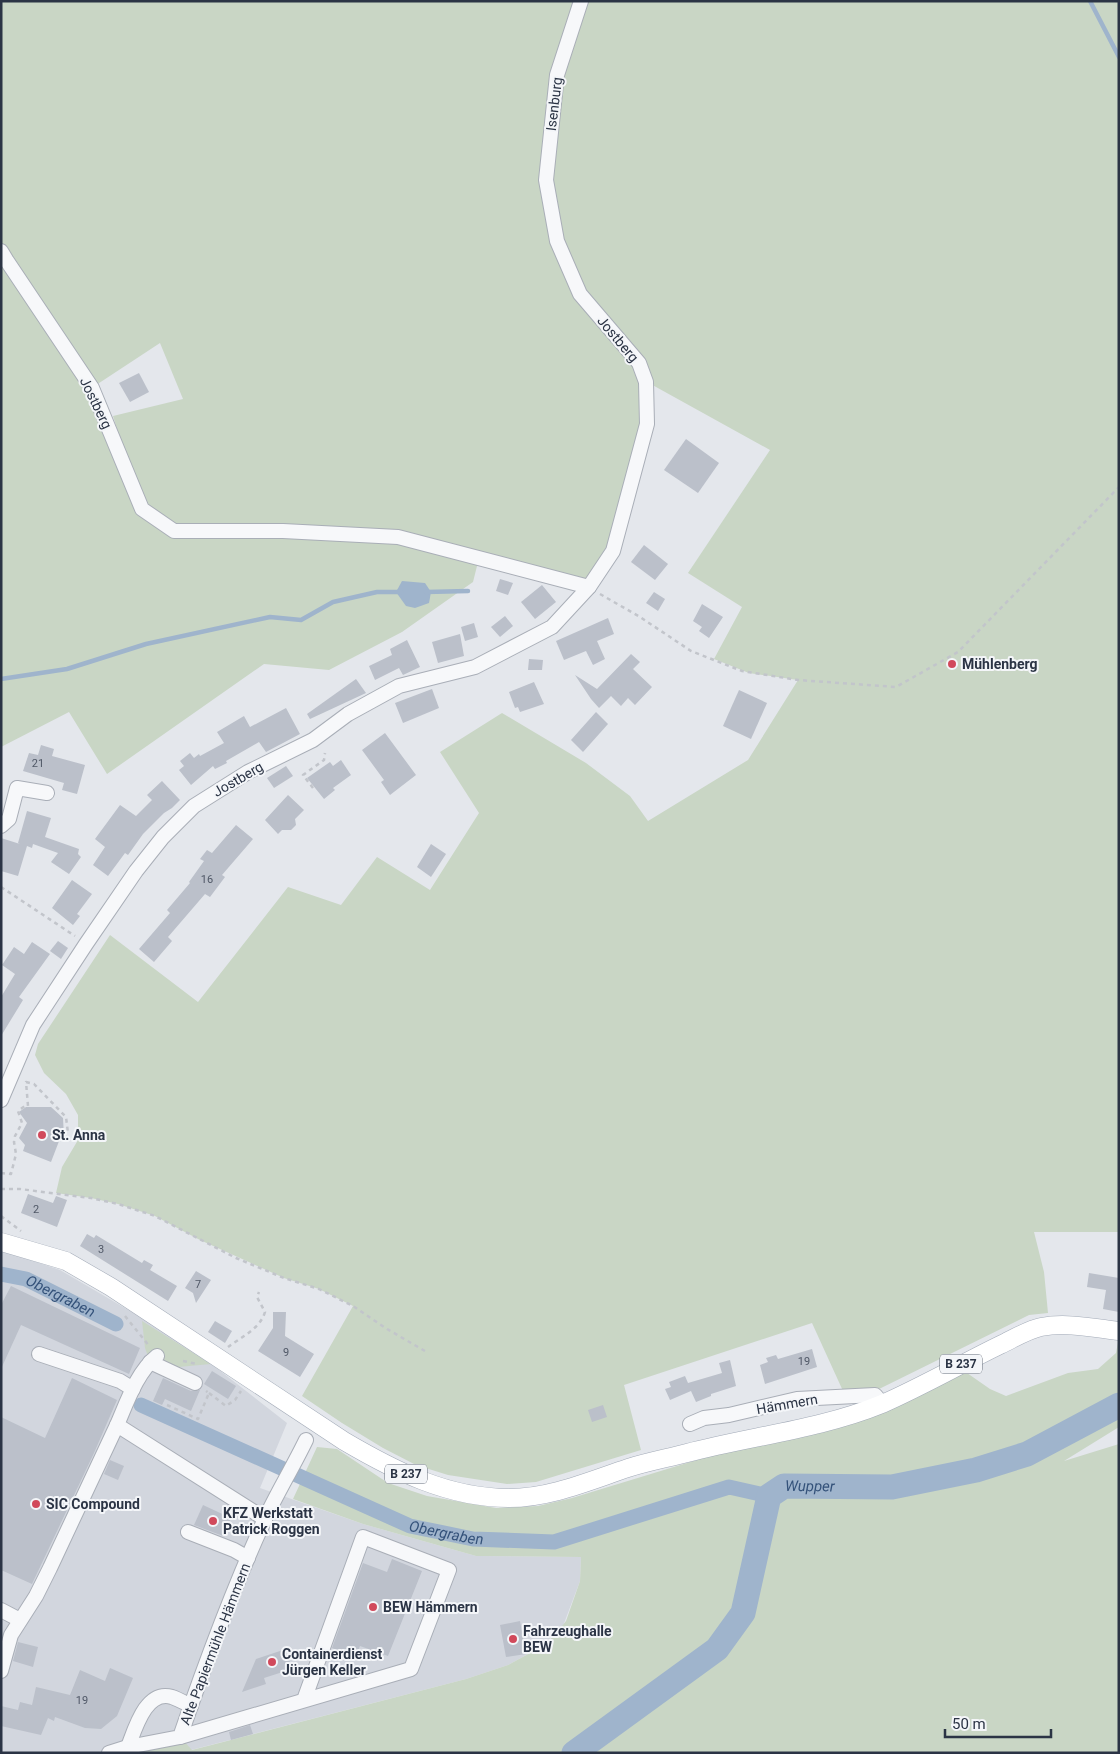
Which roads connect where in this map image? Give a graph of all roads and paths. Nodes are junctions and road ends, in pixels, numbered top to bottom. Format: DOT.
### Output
graph roads {
  1 [pos="581,1"];
  2 [pos="546,180"];
  3 [pos="1,251"];
  4 [pos="1119,487"];
  5 [pos="590,587"];
  6 [pos="325,753"];
  7 [pos="313,788"];
  8 [pos="47,793"];
  9 [pos="1,826"];
  10 [pos="1,887"];
  11 [pos="86,944"];
  12 [pos="1,1100"];
  13 [pos="68,1133"];
  14 [pos="1,1174"];
  15 [pos="1,1189"];
  16 [pos="1,1216"];
  17 [pos="24,1233"];
  18 [pos="1,1242"];
  19 [pos="259,1292"];
  20 [pos="121,1294"];
  21 [pos="1119,1331"];
  22 [pos="425,1351"];
  23 [pos="226,1353"];
  24 [pos="39,1354"];
  25 [pos="153,1359"];
  26 [pos="250,1378"];
  27 [pos="195,1384"];
  28 [pos="133,1389"];
  29 [pos="209,1393"];
  30 [pos="882,1404"];
  31 [pos="167,1405"];
  32 [pos="690,1424"];
  33 [pos="117,1425"];
  34 [pos="306,1440"];
  35 [pos="265,1519"];
  36 [pos="188,1532"];
  37 [pos="248,1558"];
  38 [pos="1,1610"];
  39 [pos="20,1620"];
  40 [pos="1,1671"];
  41 [pos="304,1700"];
  42 [pos="190,1706"];
  43 [pos="180,1737"];
  44 [pos="128,1746"];
  45 [pos="109,1753"];
  1 -- 2 [label="street, Isenburg"];
  2 -- 5 [label="street, Jostberg"];
  3 -- 5 [label="street, Jostberg"];
  4 -- 5 [label="path"];
  5 -- 11 [label="street, Jostberg"];
  6 -- 7 [label="path"];
  8 -- 9 [label="street"];
  10 -- 11 [label="path"];
  11 -- 12 [label="street, Jostberg"];
  13 -- 14 [label="path"];
  15 -- 22 [label="path"];
  16 -- 17 [label="path"];
  18 -- 20 [label="main road, B 237"];
  19 -- 23 [label="path"];
  20 -- 23 [label="main road, B 237"];
  20 -- 25 [label="path"];
  21 -- 30 [label="main road, B 237"];
  23 -- 25 [label="path"];
  23 -- 26 [label="main road, B 237"];
  24 -- 28 [label="street"];
  25 -- 27 [label="street"];
  25 -- 28 [label="street"];
  26 -- 29 [label="path"];
  26 -- 30 [label="main road, B 237"];
  27 -- 29 [label="path"];
  28 -- 33 [label="street"];
  29 -- 31 [label="path"];
  30 -- 32 [label="street, Hämmern"];
  33 -- 35 [label="street"];
  33 -- 39 [label="street"];
  34 -- 35 [label="street, Alte Papiermühle Hämmern"];
  35 -- 37 [label="street, Alte Papiermühle Hämmern"];
  36 -- 37 [label="street"];
  37 -- 42 [label="street, Alte Papiermühle Hämmern"];
  38 -- 39 [label="street"];
  39 -- 40 [label="street"];
  41 -- 41 [label="street"];
  41 -- 43 [label="street"];
  42 -- 43 [label="street, Alte Papiermühle Hämmern"];
  42 -- 44 [label="street"];
  43 -- 44 [label="street, Alte Papiermühle Hämmern"];
  44 -- 45 [label="street, Alte Papiermühle Hämmern"];
}
